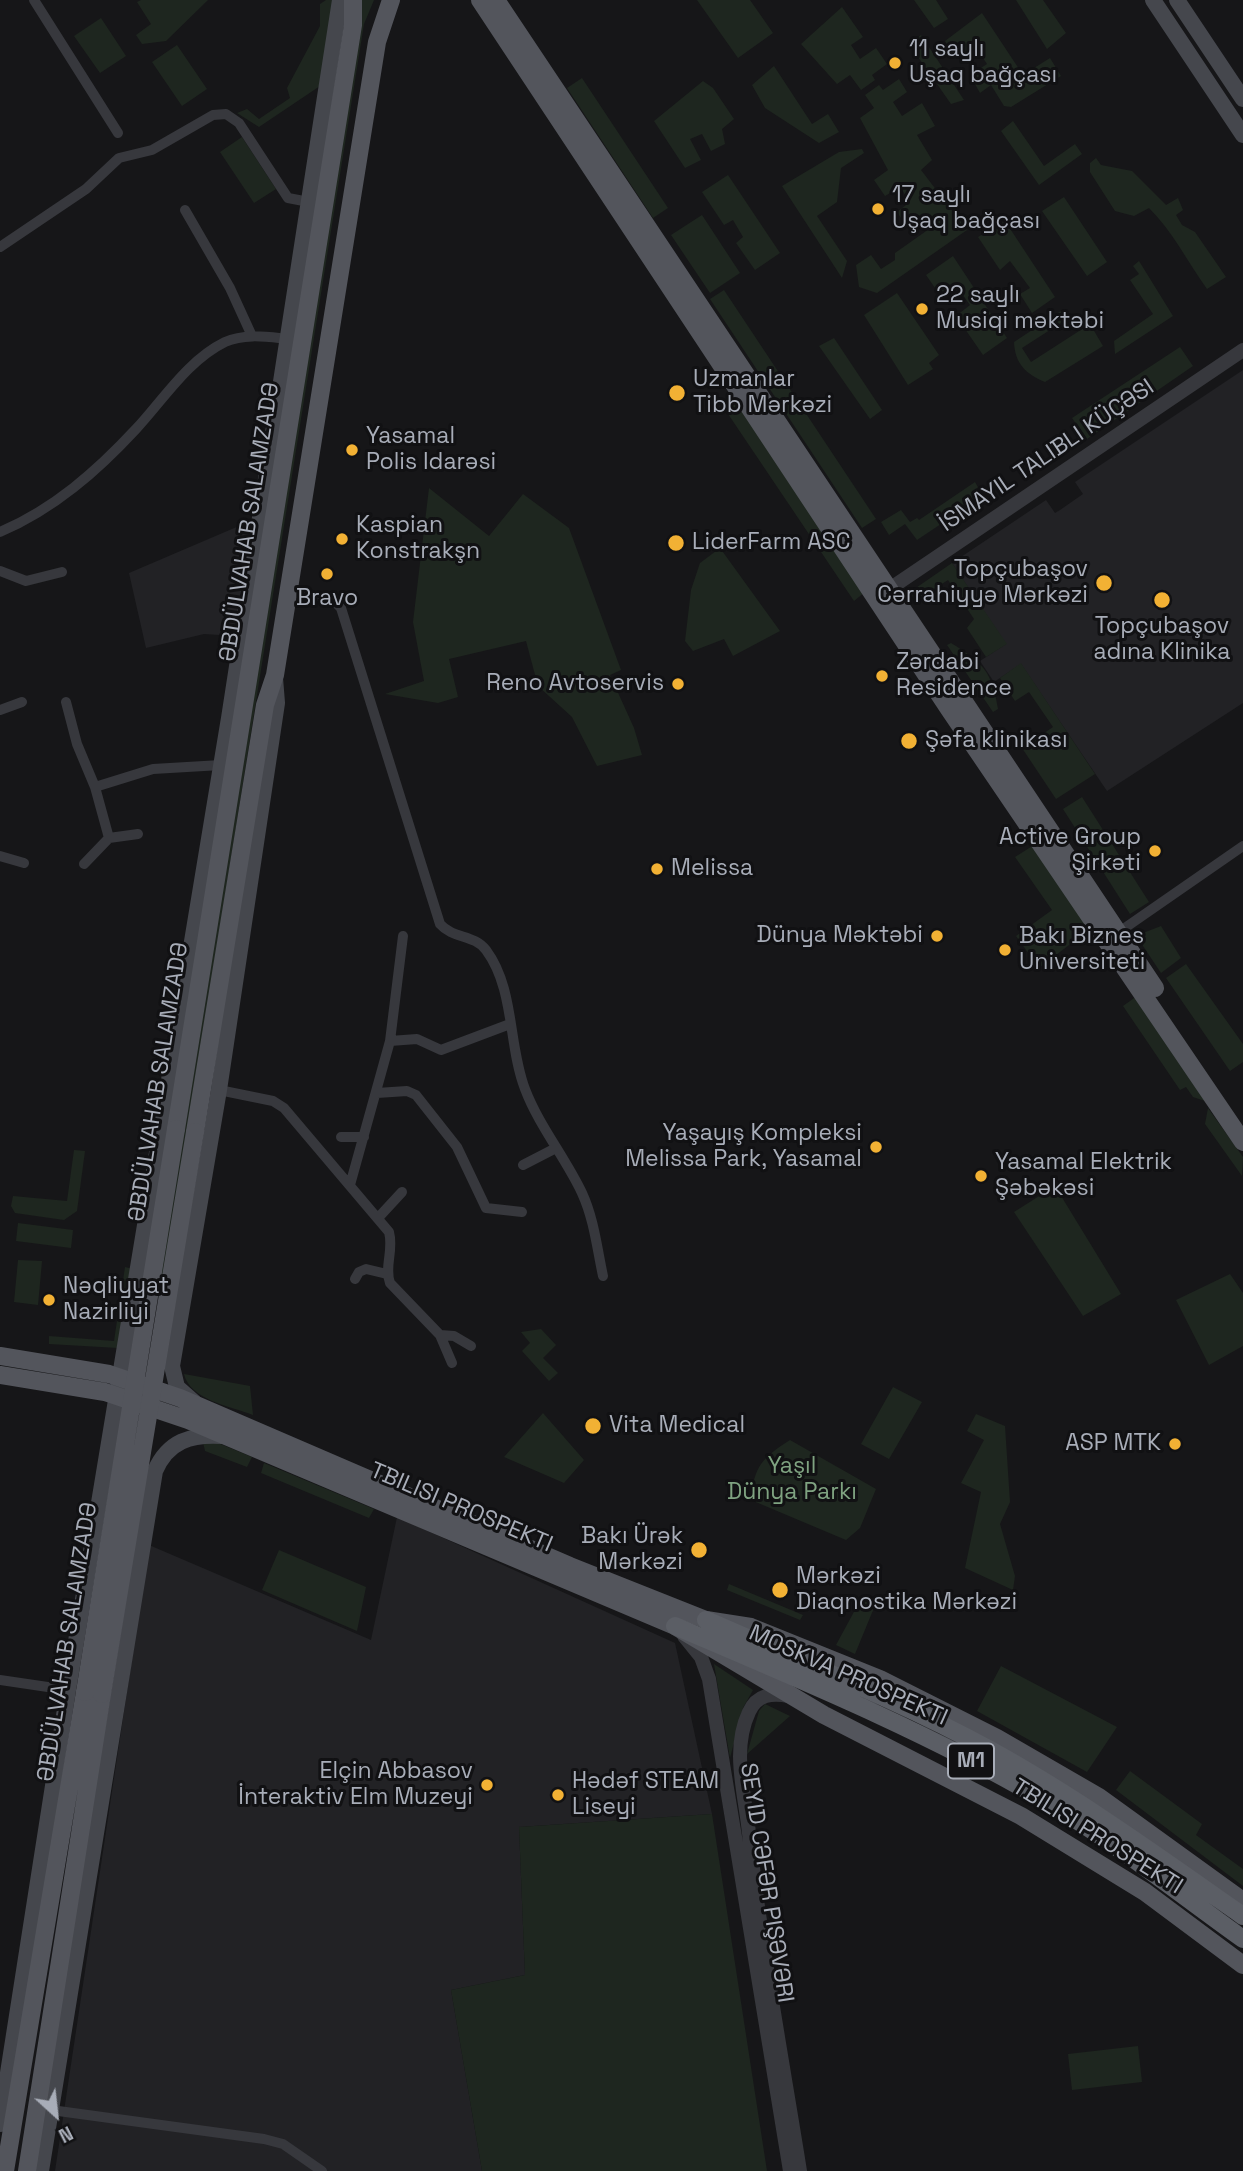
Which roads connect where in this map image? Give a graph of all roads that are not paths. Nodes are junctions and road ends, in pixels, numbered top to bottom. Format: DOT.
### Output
graph roads {
  1 [pos="34,0"];
  2 [pos="341,0"];
  3 [pos="354,0"];
  4 [pos="391,0"];
  5 [pos="480,0"];
  6 [pos="496,0"];
  7 [pos="1153,0"];
  8 [pos="1177,0"];
  9 [pos="1213,55"];
  10 [pos="1197,65"];
  11 [pos="1243,99"];
  12 [pos="118,133"];
  13 [pos="1243,135"];
  14 [pos="309,202"];
  15 [pos="185,210"];
  16 [pos="0,247"];
  17 [pos="252,336"];
  18 [pos="288,339"];
  19 [pos="1243,350"];
  20 [pos="0,532"];
  21 [pos="0,571"];
  22 [pos="62,572"];
  23 [pos="289,592"];
  24 [pos="883,594"];
  25 [pos="275,675"];
  26 [pos="22,702"];
  27 [pos="66,702"];
  28 [pos="0,710"];
  29 [pos="221,765"];
  30 [pos="95,787"];
  31 [pos="1040,827"];
  32 [pos="138,834"];
  33 [pos="109,838"];
  34 [pos="1243,846"];
  35 [pos="0,856"];
  36 [pos="24,863"];
  37 [pos="84,864"];
  38 [pos="1119,932"];
  39 [pos="402,936"];
  40 [pos="510,1024"];
  41 [pos="390,1041"];
  42 [pos="219,1090"];
  43 [pos="377,1094"];
  44 [pos="1243,1122"];
  45 [pos="341,1137"];
  46 [pos="364,1137"];
  47 [pos="1243,1142"];
  48 [pos="556,1148"];
  49 [pos="523,1165"];
  50 [pos="350,1185"];
  51 [pos="402,1192"];
  52 [pos="522,1212"];
  53 [pos="378,1218"];
  54 [pos="387,1274"];
  55 [pos="603,1276"];
  56 [pos="355,1279"];
  57 [pos="134,1300"];
  58 [pos="182,1306"];
  59 [pos="440,1335"];
  60 [pos="471,1346"];
  61 [pos="0,1356"];
  62 [pos="453,1363"];
  63 [pos="0,1375"];
  64 [pos="121,1378"];
  65 [pos="118,1396"];
  66 [pos="202,1407"];
  67 [pos="227,1437"];
  68 [pos="103,1483"];
  69 [pos="151,1495"];
  70 [pos="706,1620"];
  71 [pos="669,1624"];
  72 [pos="0,1680"];
  73 [pos="85,1692"];
  74 [pos="793,1697"];
  75 [pos="739,1813"];
  76 [pos="1243,1901"];
  77 [pos="1243,1916"];
  78 [pos="1243,1939"];
  79 [pos="1243,1965"];
  80 [pos="24,2056"];
  81 [pos="45,2056"];
  82 [pos="8,2078"];
  83 [pos="54,2085"];
  84 [pos="51,2110"];
  85 [pos="0,2124"];
  86 [pos="42,2163"];
  87 [pos="0,2165"];
  88 [pos="3,2171"];
  89 [pos="27,2171"];
  90 [pos="33,2171"];
  91 [pos="322,2171"];
  92 [pos="790,2171"];
  93 [pos="800,2171"];
  1 -- 12 [label="street"];
  2 -- 14 [label="main road, ƏBDÜLVAHAB SALAMZADƏ"];
  3 -- 73 [label="main road, ƏBDÜLVAHAB SALAMZADƏ, bridge"];
  4 -- 23 [label="main road, ƏBDÜLVAHAB SALAMZADƏ"];
  5 -- 24 [label="main road"];
  6 -- 24 [label="main road"];
  7 -- 10 [label="main road"];
  8 -- 9 [label="main road"];
  9 -- 10 [label="main road"];
  9 -- 11 [label="main road"];
  10 -- 13 [label="main road"];
  14 -- 16 [label="street"];
  14 -- 18 [label="main road, ƏBDÜLVAHAB SALAMZADƏ"];
  15 -- 17 [label="street"];
  17 -- 18 [label="street"];
  17 -- 20 [label="street"];
  18 -- 29 [label="main road, ƏBDÜLVAHAB SALAMZADƏ"];
  19 -- 24 [label="street"];
  21 -- 22 [label="street"];
  23 -- 25 [label="main road, ƏBDÜLVAHAB SALAMZADƏ"];
  23 -- 40 [label="street"];
  24 -- 31 [label="main road"];
  25 -- 42 [label="main road, ƏBDÜLVAHAB SALAMZADƏ"];
  25 -- 73 [label="main road, ƏBDÜLVAHAB SALAMZADƏ, bridge"];
  26 -- 28 [label="street"];
  27 -- 30 [label="street"];
  29 -- 30 [label="street"];
  29 -- 57 [label="main road, ƏBDÜLVAHAB SALAMZADƏ"];
  30 -- 33 [label="street"];
  31 -- 38 [label="main road"];
  31 -- 47 [label="main road"];
  32 -- 33 [label="street"];
  33 -- 37 [label="street"];
  34 -- 38 [label="street"];
  35 -- 36 [label="street"];
  38 -- 44 [label="main road"];
  39 -- 41 [label="street"];
  40 -- 41 [label="street"];
  40 -- 48 [label="street"];
  41 -- 43 [label="street"];
  42 -- 50 [label="street"];
  42 -- 58 [label="main road, ƏBDÜLVAHAB SALAMZADƏ"];
  43 -- 46 [label="street"];
  43 -- 52 [label="street"];
  45 -- 46 [label="street"];
  46 -- 50 [label="street"];
  48 -- 49 [label="street"];
  48 -- 55 [label="street"];
  50 -- 53 [label="street"];
  51 -- 53 [label="street"];
  53 -- 54 [label="street"];
  54 -- 56 [label="street"];
  54 -- 59 [label="street"];
  57 -- 58 [label="main road"];
  57 -- 64 [label="main road, ƏBDÜLVAHAB SALAMZADƏ"];
  58 -- 66 [label="main road, ƏBDÜLVAHAB SALAMZADƏ"];
  59 -- 60 [label="street"];
  59 -- 62 [label="street"];
  61 -- 64 [label="main road, TBILISI PROSPEKTI"];
  63 -- 65 [label="main road, TBILISI PROSPEKTI"];
  64 -- 65 [label="main road, ƏBDÜLVAHAB SALAMZADƏ"];
  64 -- 66 [label="main road, TBILISI PROSPEKTI"];
  65 -- 67 [label="main road, TBILISI PROSPEKTI"];
  65 -- 68 [label="main road, ƏBDÜLVAHAB SALAMZADƏ"];
  66 -- 70 [label="main road, TBILISI PROSPEKTI"];
  67 -- 69 [label="main road"];
  67 -- 71 [label="main road, TBILISI PROSPEKTI"];
  68 -- 69 [label="main road"];
  68 -- 73 [label="main road, ƏBDÜLVAHAB SALAMZADƏ"];
  69 -- 83 [label="main road"];
  70 -- 76 [label="main road, TBILISI PROSPEKTI"];
  70 -- 77 [label="highway, MOSKVA PROSPEKTI / M1"];
  71 -- 74 [label="main road, TBILISI PROSPEKTI"];
  71 -- 75 [label="street, SEYID CƏFƏR PIŞƏVƏRI"];
  71 -- 78 [label="highway, MOSKVA PROSPEKTI / M1"];
  72 -- 73 [label="street, ƏBDÜLVAHAB SALAMZADƏ"];
  73 -- 80 [label="main road, ƏBDÜLVAHAB SALAMZADƏ"];
  73 -- 81 [label="main road, ƏBDÜLVAHAB SALAMZADƏ"];
  73 -- 82 [label="main road, ƏBDÜLVAHAB SALAMZADƏ"];
  74 -- 75 [label="street, SEYID CƏFƏR PIŞƏVƏRI"];
  74 -- 79 [label="main road, TBILISI PROSPEKTI"];
  75 -- 92 [label="street, SEYID CƏFƏR PIŞƏVƏRI"];
  75 -- 93 [label="street, SEYID CƏFƏR PIŞƏVƏRI"];
  80 -- 82 [label="main road"];
  80 -- 88 [label="main road, ƏBDÜLVAHAB SALAMZADƏ"];
  81 -- 83 [label="main road"];
  81 -- 89 [label="main road, ƏBDÜLVAHAB SALAMZADƏ"];
  82 -- 85 [label="main road, ƏBDÜLVAHAB SALAMZADƏ"];
  83 -- 84 [label="main road"];
  84 -- 86 [label="main road"];
  84 -- 91 [label="street"];
  86 -- 90 [label="main road"];
  87 -- 88 [label="main road"];
}
